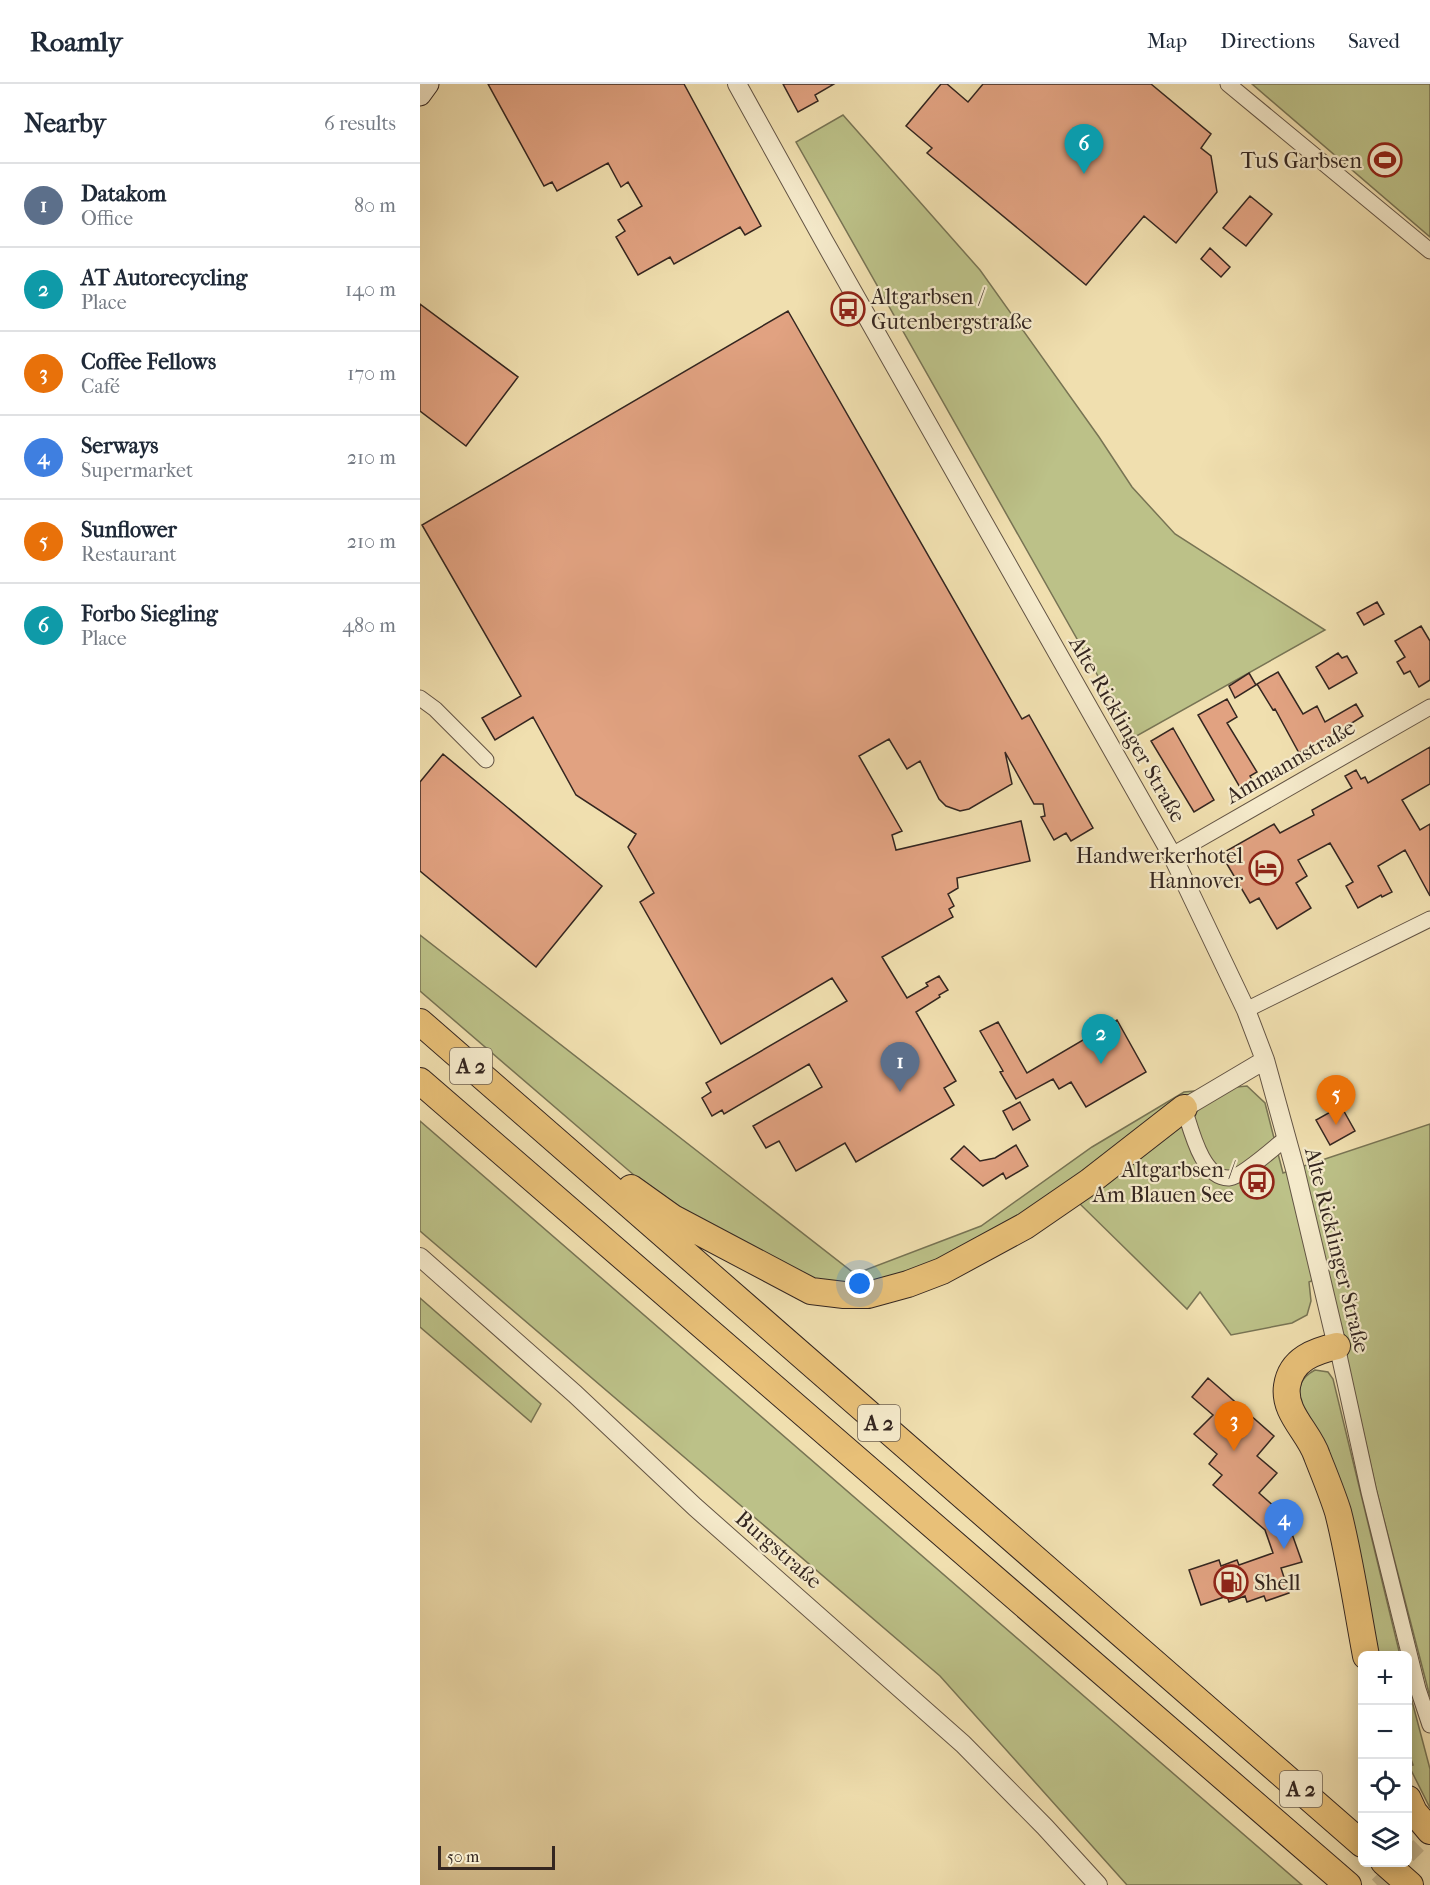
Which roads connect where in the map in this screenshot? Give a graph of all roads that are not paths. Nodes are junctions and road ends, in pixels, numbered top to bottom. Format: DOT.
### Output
graph roads {
  1 [pos="428,84"];
  2 [pos="737,84"];
  3 [pos="1228,84"];
  4 [pos="420,94"];
  5 [pos="1430,251"];
  6 [pos="420,698"];
  7 [pos="1430,707"];
  8 [pos="486,760"];
  9 [pos="1172,855"];
  10 [pos="1430,919"];
  11 [pos="1246,1011"];
  12 [pos="420,1022"];
  13 [pos="1265,1060"];
  14 [pos="420,1081"];
  15 [pos="1184,1108"];
  16 [pos="521,1109"];
  17 [pos="1286,1138"];
  18 [pos="420,1257"];
  19 [pos="1337,1346"];
  20 [pos="1365,1651"];
  21 [pos="1430,1725"];
  22 [pos="1412,1808"];
  23 [pos="1430,1832"];
  24 [pos="1358,1841"];
  25 [pos="1389,1867"];
  26 [pos="1098,1885"];
  27 [pos="1348,1885"];
  28 [pos="1410,1885"];
  1 -- 4 [label="main road"];
  2 -- 9 [label="street, Alte Ricklinger Straße"];
  3 -- 5 [label="street"];
  6 -- 8 [label="street"];
  7 -- 9 [label="street, Ammannstraße"];
  9 -- 11 [label="street, Alte Ricklinger Straße"];
  10 -- 11 [label="street"];
  11 -- 13 [label="street, Alte Ricklinger Straße"];
  12 -- 16 [label="highway, A 2"];
  13 -- 15 [label="street"];
  13 -- 17 [label="street, Alte Ricklinger Straße"];
  14 -- 27 [label="highway, A 2"];
  15 -- 16 [label="highway"];
  15 -- 17 [label="street"];
  16 -- 24 [label="highway, A 2"];
  17 -- 19 [label="street, Alte Ricklinger Straße"];
  18 -- 26 [label="street, Burgstraße"];
  19 -- 20 [label="highway"];
  19 -- 21 [label="street, Alte Ricklinger Straße"];
  22 -- 23 [label="highway"];
  25 -- 28 [label="highway"];
}
